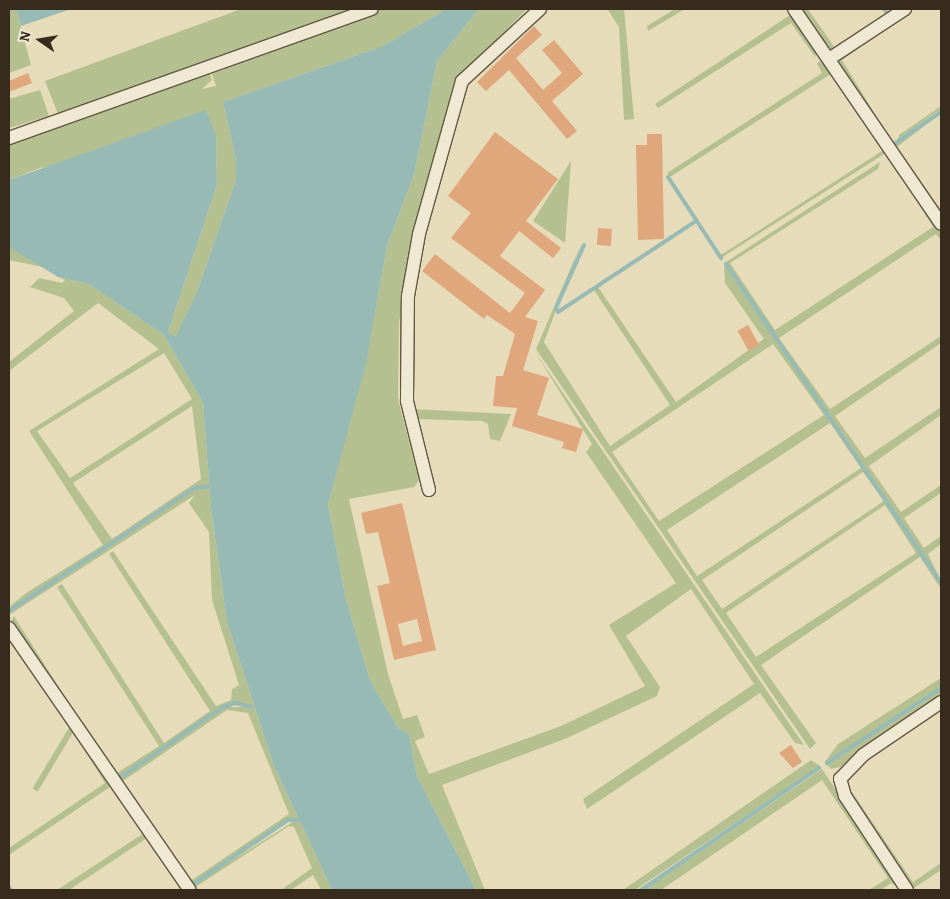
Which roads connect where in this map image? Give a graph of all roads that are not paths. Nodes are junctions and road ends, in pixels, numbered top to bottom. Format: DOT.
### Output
graph roads {
  1 [pos="372,9"];
  2 [pos="540,9"];
  3 [pos="794,9"];
  4 [pos="905,9"];
  5 [pos="829,59"];
  6 [pos="9,138"];
  7 [pos="941,224"];
  8 [pos="429,490"];
  9 [pos="9,628"];
  10 [pos="941,702"];
  11 [pos="190,890"];
  12 [pos="907,890"];
  1 -- 6 [label="street"];
  2 -- 8 [label="street"];
  3 -- 5 [label="street"];
  4 -- 5 [label="street"];
  5 -- 7 [label="street"];
  9 -- 11 [label="street"];
  10 -- 12 [label="street"];
}
